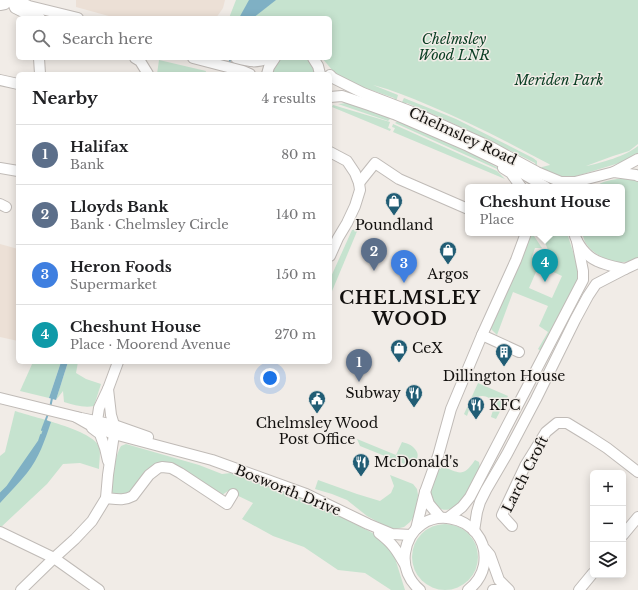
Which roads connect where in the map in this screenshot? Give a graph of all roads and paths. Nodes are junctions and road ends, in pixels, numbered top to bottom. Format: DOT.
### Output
graph roads {
  1 [pos="11,0"];
  2 [pos="16,0"];
  3 [pos="0,5"];
  4 [pos="34,16"];
  5 [pos="70,16"];
  6 [pos="40,60"];
  7 [pos="138,60"];
  8 [pos="203,60"];
  9 [pos="262,60"];
  10 [pos="274,60"];
  11 [pos="244,66"];
  12 [pos="40,72"];
  13 [pos="147,72"];
  14 [pos="268,72"];
  15 [pos="332,77"];
  16 [pos="0,80"];
  17 [pos="16,84"];
  18 [pos="332,97"];
  19 [pos="468,146"];
  20 [pos="332,153"];
  21 [pos="638,159"];
  22 [pos="0,168"];
  23 [pos="16,171"];
  24 [pos="614,172"];
  25 [pos="598,176"];
  26 [pos="638,176"];
  27 [pos="359,183"];
  28 [pos="519,184"];
  29 [pos="541,184"];
  30 [pos="591,184"];
  31 [pos="465,208"];
  32 [pos="525,236"];
  33 [pos="575,236"];
  34 [pos="576,236"];
  35 [pos="334,239"];
  36 [pos="633,266"];
  37 [pos="482,335"];
  38 [pos="519,352"];
  39 [pos="117,364"];
  40 [pos="108,389"];
  41 [pos="0,398"];
  42 [pos="94,423"];
  43 [pos="114,429"];
  44 [pos="109,467"];
  45 [pos="638,472"];
  46 [pos="425,492"];
  47 [pos="233,494"];
  48 [pos="106,498"];
  49 [pos="638,517"];
  50 [pos="444,518"];
  51 [pos="368,524"];
  52 [pos="512,526"];
  53 [pos="474,531"];
  54 [pos="626,531"];
  55 [pos="0,532"];
  56 [pos="413,532"];
  57 [pos="483,545"];
  58 [pos="54,558"];
  59 [pos="404,563"];
  60 [pos="408,575"];
  61 [pos="590,577"];
  62 [pos="21,590"];
  63 [pos="99,590"];
  64 [pos="410,590"];
  65 [pos="420,590"];
  66 [pos="468,590"];
  67 [pos="493,590"];
  68 [pos="498,590"];
  69 [pos="509,590"];
  70 [pos="579,590"];
  1 -- 3 [label="street"];
  1 -- 4 [label="street"];
  2 -- 5 [label="street"];
  6 -- 12 [label="street"];
  7 -- 13 [label="street"];
  8 -- 11 [label="street"];
  9 -- 11 [label="street"];
  10 -- 14 [label="street"];
  15 -- 25 [label="street, Chelmsley Road"];
  16 -- 17 [label="street"];
  18 -- 19 [label="street, Chelmsley Road"];
  19 -- 28 [label="street"];
  19 -- 29 [label="street, Chelmsley Road"];
  20 -- 27 [label="street"];
  21 -- 24 [label="street"];
  22 -- 23 [label="street"];
  24 -- 25 [label="street, Chelmsley Road"];
  24 -- 26 [label="street"];
  25 -- 30 [label="street"];
  27 -- 31 [label="street"];
  27 -- 35 [label="street"];
  32 -- 37 [label="street"];
  33 -- 50 [label="street"];
  34 -- 36 [label="street"];
  36 -- 53 [label="street"];
  37 -- 38 [label="street"];
  37 -- 46 [label="street"];
  39 -- 40 [label="street"];
  40 -- 42 [label="street"];
  40 -- 43 [label="street"];
  41 -- 42 [label="street, Bosworth Drive"];
  42 -- 43 [label="street, Bosworth Drive"];
  42 -- 43 [label="street, Bosworth Drive"];
  42 -- 44 [label="street"];
  43 -- 44 [label="street"];
  43 -- 51 [label="street, Bosworth Drive"];
  44 -- 48 [label="street"];
  45 -- 52 [label="street, Larch Croft"];
  46 -- 50 [label="street"];
  46 -- 56 [label="street"];
  47 -- 48 [label="street"];
  48 -- 58 [label="street"];
  49 -- 54 [label="street"];
  50 -- 53 [label="street"];
  50 -- 56 [label="street"];
  51 -- 56 [label="street, Bosworth Drive"];
  51 -- 59 [label="street, Bosworth Drive"];
  53 -- 57 [label="street"];
  55 -- 58 [label="street"];
  56 -- 59 [label="street"];
  57 -- 66 [label="street"];
  57 -- 69 [label="street"];
  58 -- 62 [label="street"];
  58 -- 63 [label="street"];
  59 -- 60 [label="street"];
  60 -- 64 [label="street"];
  60 -- 65 [label="street"];
  61 -- 70 [label="street"];
  67 -- 68 [label="street"];
}
